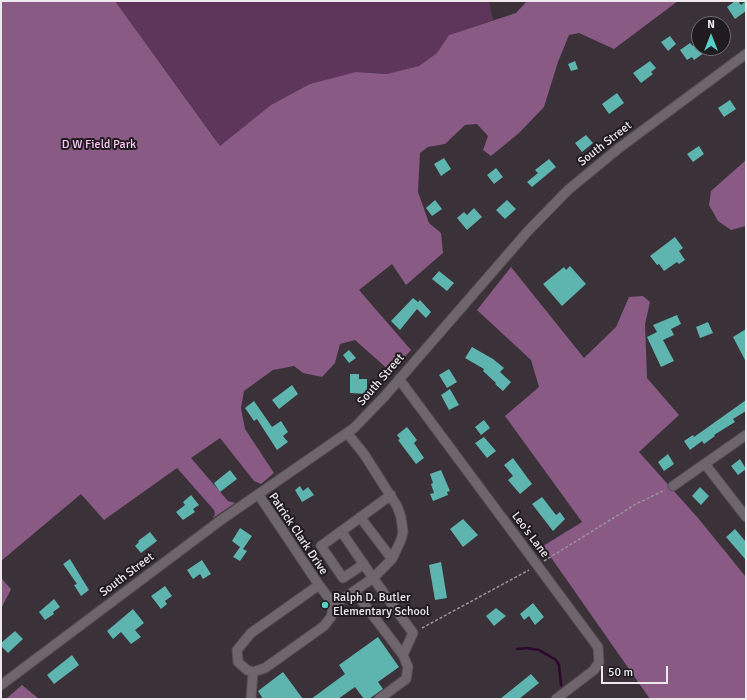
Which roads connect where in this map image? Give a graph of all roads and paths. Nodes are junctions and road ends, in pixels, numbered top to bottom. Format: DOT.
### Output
graph roads {
  1 [pos="746,54"];
  2 [pos="399,379"];
  3 [pos="347,433"];
  4 [pos="746,435"];
  5 [pos="705,464"];
  6 [pos="673,486"];
  7 [pos="258,494"];
  8 [pos="391,496"];
  9 [pos="746,516"];
  10 [pos="360,517"];
  11 [pos="341,531"];
  12 [pos="392,559"];
  13 [pos="364,564"];
  14 [pos="373,578"];
  15 [pos="318,585"];
  16 [pos="354,592"];
  17 [pos="334,605"];
  18 [pos="403,656"];
  19 [pos="253,672"];
  20 [pos="1,685"];
  21 [pos="251,699"];
  22 [pos="379,699"];
  23 [pos="556,699"];
  1 -- 2 [label="street, South Street"];
  2 -- 3 [label="street, South Street"];
  2 -- 23 [label="street, Leo's Lane"];
  3 -- 7 [label="street, South Street"];
  3 -- 8 [label="street"];
  4 -- 5 [label="street"];
  5 -- 6 [label="street"];
  5 -- 9 [label="street"];
  7 -- 15 [label="street, Patrick Clark Drive"];
  7 -- 20 [label="street, South Street"];
  8 -- 10 [label="street"];
  8 -- 12 [label="street"];
  10 -- 11 [label="street"];
  10 -- 12 [label="street"];
  11 -- 13 [label="street"];
  11 -- 13 [label="street"];
  12 -- 14 [label="street"];
  13 -- 14 [label="street"];
  14 -- 16 [label="street"];
  14 -- 18 [label="street"];
  15 -- 17 [label="street, Patrick Clark Drive"];
  15 -- 19 [label="street"];
  16 -- 17 [label="street"];
  16 -- 18 [label="street"];
  17 -- 19 [label="street"];
  18 -- 22 [label="street"];
  19 -- 21 [label="street"];
}
